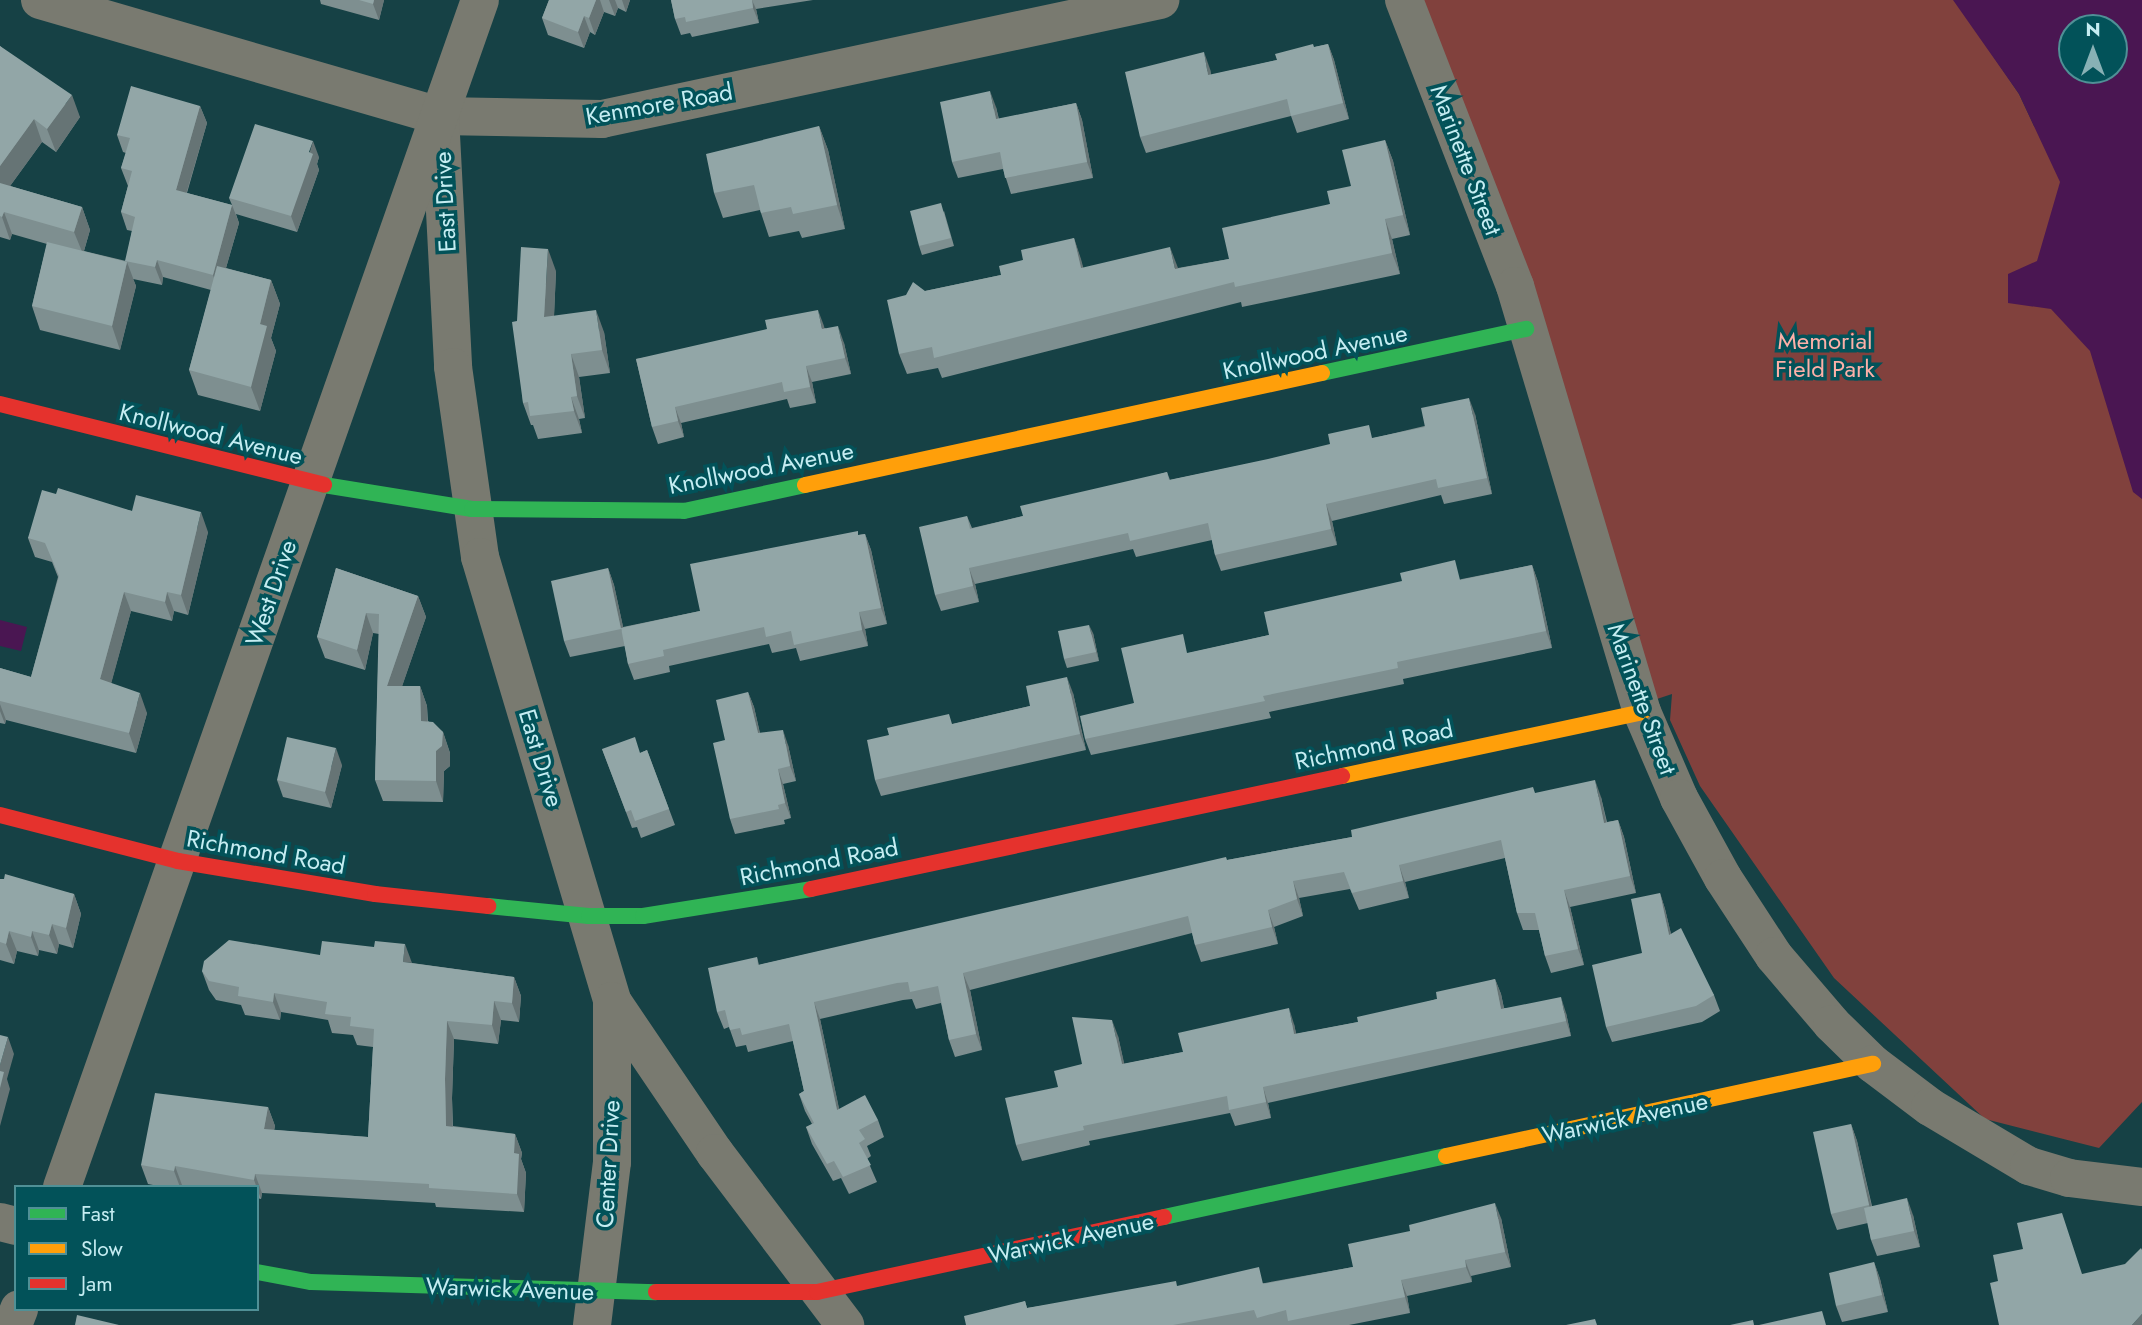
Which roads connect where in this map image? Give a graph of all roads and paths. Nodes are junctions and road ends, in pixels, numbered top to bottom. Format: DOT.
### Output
graph roads {
  1 [pos="40,0"];
  2 [pos="481,0"];
  3 [pos="1160,0"];
  4 [pos="1404,0"];
  5 [pos="440,116"];
  6 [pos="1527,329"];
  7 [pos="0,404"];
  8 [pos="309,482"];
  9 [pos="472,509"];
  10 [pos="1642,712"];
  11 [pos="0,815"];
  12 [pos="178,861"];
  13 [pos="589,916"];
  14 [pos="612,1001"];
  15 [pos="1872,1064"];
  16 [pos="63,1185"];
  17 [pos="2142,1187"];
  18 [pos="259,1272"];
  19 [pos="817,1292"];
  20 [pos="595,1308"];
  21 [pos="845,1325"];
  1 -- 5 [label="street, Kenmore Road"];
  2 -- 5 [label="street, West Drive"];
  3 -- 5 [label="street, Kenmore Road"];
  4 -- 6 [label="street, Marinette Street"];
  5 -- 8 [label="street, West Drive"];
  5 -- 9 [label="street, East Drive"];
  6 -- 9 [label="street, Knollwood Avenue"];
  6 -- 10 [label="street, Marinette Street"];
  7 -- 8 [label="street, Knollwood Avenue"];
  8 -- 9 [label="street, Knollwood Avenue"];
  8 -- 12 [label="street, West Drive"];
  9 -- 13 [label="street, East Drive"];
  10 -- 13 [label="street, Richmond Road"];
  10 -- 15 [label="street, Marinette Street"];
  11 -- 12 [label="street, Richmond Road"];
  12 -- 13 [label="street, Richmond Road"];
  12 -- 16 [label="street, West Drive"];
  13 -- 14 [label="street, East Drive"];
  14 -- 19 [label="street, East Drive"];
  14 -- 20 [label="street, Center Drive"];
  15 -- 17 [label="street, Marinette Street"];
  15 -- 19 [label="street, Warwick Avenue"];
  18 -- 20 [label="street, Warwick Avenue"];
  19 -- 20 [label="street, Warwick Avenue"];
  19 -- 21 [label="street, East Drive"];
}
